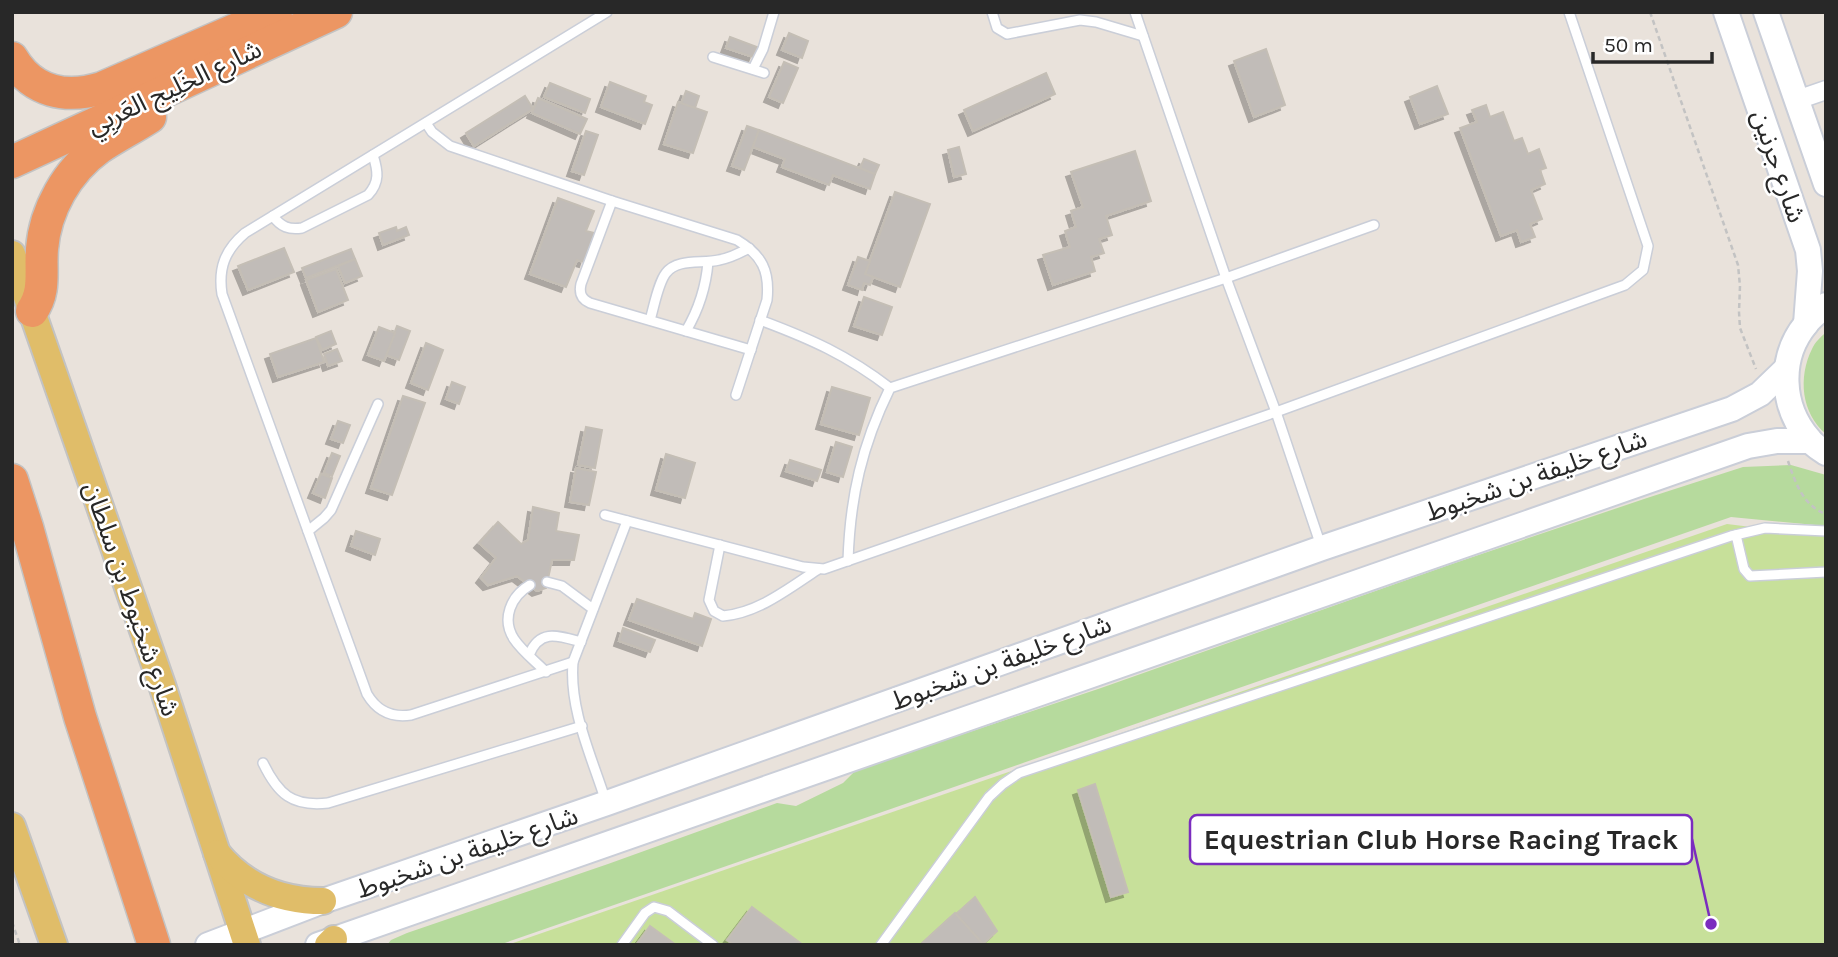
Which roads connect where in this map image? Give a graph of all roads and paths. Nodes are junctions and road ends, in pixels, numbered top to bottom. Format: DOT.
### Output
graph roads {
  1 [pos="276,12"];
  2 [pos="336,12"];
  3 [pos="607,12"];
  4 [pos="774,12"];
  5 [pos="992,12"];
  6 [pos="1135,12"];
  7 [pos="1569,12"];
  8 [pos="1650,12"];
  9 [pos="1726,12"];
  10 [pos="1766,12"];
  11 [pos="1086,16"];
  12 [pos="1143,36"];
  13 [pos="713,57"];
  14 [pos="12,58"];
  15 [pos="753,69"];
  16 [pos="764,73"];
  17 [pos="171,89"];
  18 [pos="1826,90"];
  19 [pos="1797,100"];
  20 [pos="426,123"];
  21 [pos="373,155"];
  22 [pos="12,162"];
  23 [pos="1826,184"];
  24 [pos="612,201"];
  25 [pos="273,216"];
  26 [pos="1374,225"];
  27 [pos="750,248"];
  28 [pos="12,254"];
  29 [pos="708,262"];
  30 [pos="1226,278"];
  31 [pos="1826,305"];
  32 [pos="32,311"];
  33 [pos="650,320"];
  34 [pos="760,320"];
  35 [pos="1806,324"];
  36 [pos="686,331"];
  37 [pos="751,350"];
  38 [pos="1786,369"];
  39 [pos="890,388"];
  40 [pos="1764,390"];
  41 [pos="736,395"];
  42 [pos="378,404"];
  43 [pos="1276,412"];
  44 [pos="1784,441"];
  45 [pos="1818,447"];
  46 [pos="12,480"];
  47 [pos="1826,514"];
  48 [pos="605,515"];
  49 [pos="627,521"];
  50 [pos="308,531"];
  51 [pos="1826,531"];
  52 [pos="1736,535"];
  53 [pos="720,545"];
  54 [pos="1322,548"];
  55 [pos="848,561"];
  56 [pos="818,569"];
  57 [pos="1826,572"];
  58 [pos="547,582"];
  59 [pos="530,585"];
  60 [pos="593,609"];
  61 [pos="581,642"];
  62 [pos="529,655"];
  63 [pos="573,663"];
  64 [pos="546,672"];
  65 [pos="582,726"];
  66 [pos="263,763"];
  67 [pos="607,803"];
  68 [pos="12,827"];
  69 [pos="215,849"];
  70 [pos="27,868"];
  71 [pos="323,901"];
  72 [pos="12,922"];
  73 [pos="245,939"];
  74 [pos="327,943"];
  75 [pos="20,945"];
  76 [pos="35,945"];
  77 [pos="54,945"];
  78 [pos="154,945"];
  79 [pos="208,945"];
  80 [pos="622,945"];
  81 [pos="713,945"];
  82 [pos="881,945"];
  1 -- 14 [label="highway"];
  2 -- 17 [label="highway, شارع الخَلِيج العَربِي"];
  3 -- 20 [label="lane"];
  4 -- 15 [label="lane"];
  5 -- 11 [label="lane"];
  6 -- 12 [label="lane"];
  7 -- 43 [label="lane"];
  8 -- 40 [label="path"];
  9 -- 35 [label="main road, شارع جرنين"];
  10 -- 19 [label="main road, شارع جرنين"];
  11 -- 12 [label="lane"];
  12 -- 30 [label="lane"];
  13 -- 15 [label="lane"];
  15 -- 16 [label="lane"];
  17 -- 22 [label="highway, شارع الخَلِيج العَربِي"];
  17 -- 32 [label="highway"];
  18 -- 19 [label="street"];
  19 -- 23 [label="main road, شارع جرنين"];
  20 -- 21 [label="lane"];
  20 -- 24 [label="lane"];
  21 -- 25 [label="lane"];
  21 -- 25 [label="lane"];
  24 -- 27 [label="lane"];
  24 -- 33 [label="lane"];
  25 -- 50 [label="lane"];
  26 -- 30 [label="lane"];
  27 -- 29 [label="lane"];
  27 -- 34 [label="lane"];
  28 -- 32 [label="main road, شارع شخبوط بن سلطان"];
  29 -- 33 [label="lane"];
  29 -- 36 [label="lane"];
  30 -- 39 [label="lane"];
  30 -- 43 [label="lane"];
  31 -- 35 [label="main road"];
  32 -- 69 [label="main road, شارع شخبوط بن سلطان"];
  33 -- 36 [label="lane"];
  34 -- 37 [label="lane"];
  34 -- 39 [label="lane"];
  35 -- 38 [label="main road"];
  36 -- 37 [label="lane"];
  37 -- 41 [label="lane"];
  38 -- 40 [label="main road, شارع خليفة بن شخبوط"];
  38 -- 45 [label="main road"];
  39 -- 55 [label="lane"];
  40 -- 54 [label="main road, شارع خليفة بن شخبوط"];
  42 -- 50 [label="lane"];
  43 -- 54 [label="lane"];
  43 -- 55 [label="lane"];
  44 -- 45 [label="main road, شارع خليفة بن شخبوط"];
  44 -- 47 [label="path"];
  44 -- 74 [label="main road, شارع خليفة بن شخبوط"];
  46 -- 78 [label="highway"];
  48 -- 49 [label="lane"];
  49 -- 53 [label="lane"];
  49 -- 60 [label="lane"];
  50 -- 64 [label="lane"];
  51 -- 52 [label="lane"];
  52 -- 57 [label="lane"];
  52 -- 82 [label="lane"];
  53 -- 56 [label="lane"];
  53 -- 56 [label="lane"];
  54 -- 67 [label="main road, شارع خليفة بن شخبوط"];
  55 -- 56 [label="lane"];
  58 -- 60 [label="lane"];
  59 -- 62 [label="lane"];
  60 -- 61 [label="lane"];
  61 -- 62 [label="lane"];
  61 -- 63 [label="lane"];
  62 -- 64 [label="lane"];
  63 -- 64 [label="lane"];
  63 -- 65 [label="lane"];
  65 -- 66 [label="lane"];
  65 -- 67 [label="lane"];
  67 -- 71 [label="main road, شارع خليفة بن شخبوط"];
  68 -- 70 [label="main road"];
  69 -- 71 [label="main road"];
  69 -- 73 [label="main road, شارع شخبوط بن سلطان"];
  70 -- 76 [label="main road"];
  70 -- 77 [label="main road"];
  71 -- 73 [label="main road, شارع خليفة بن شخبوط"];
  72 -- 75 [label="path"];
  73 -- 79 [label="main road, شارع خليفة بن شخبوط"];
  80 -- 81 [label="lane"];
}
